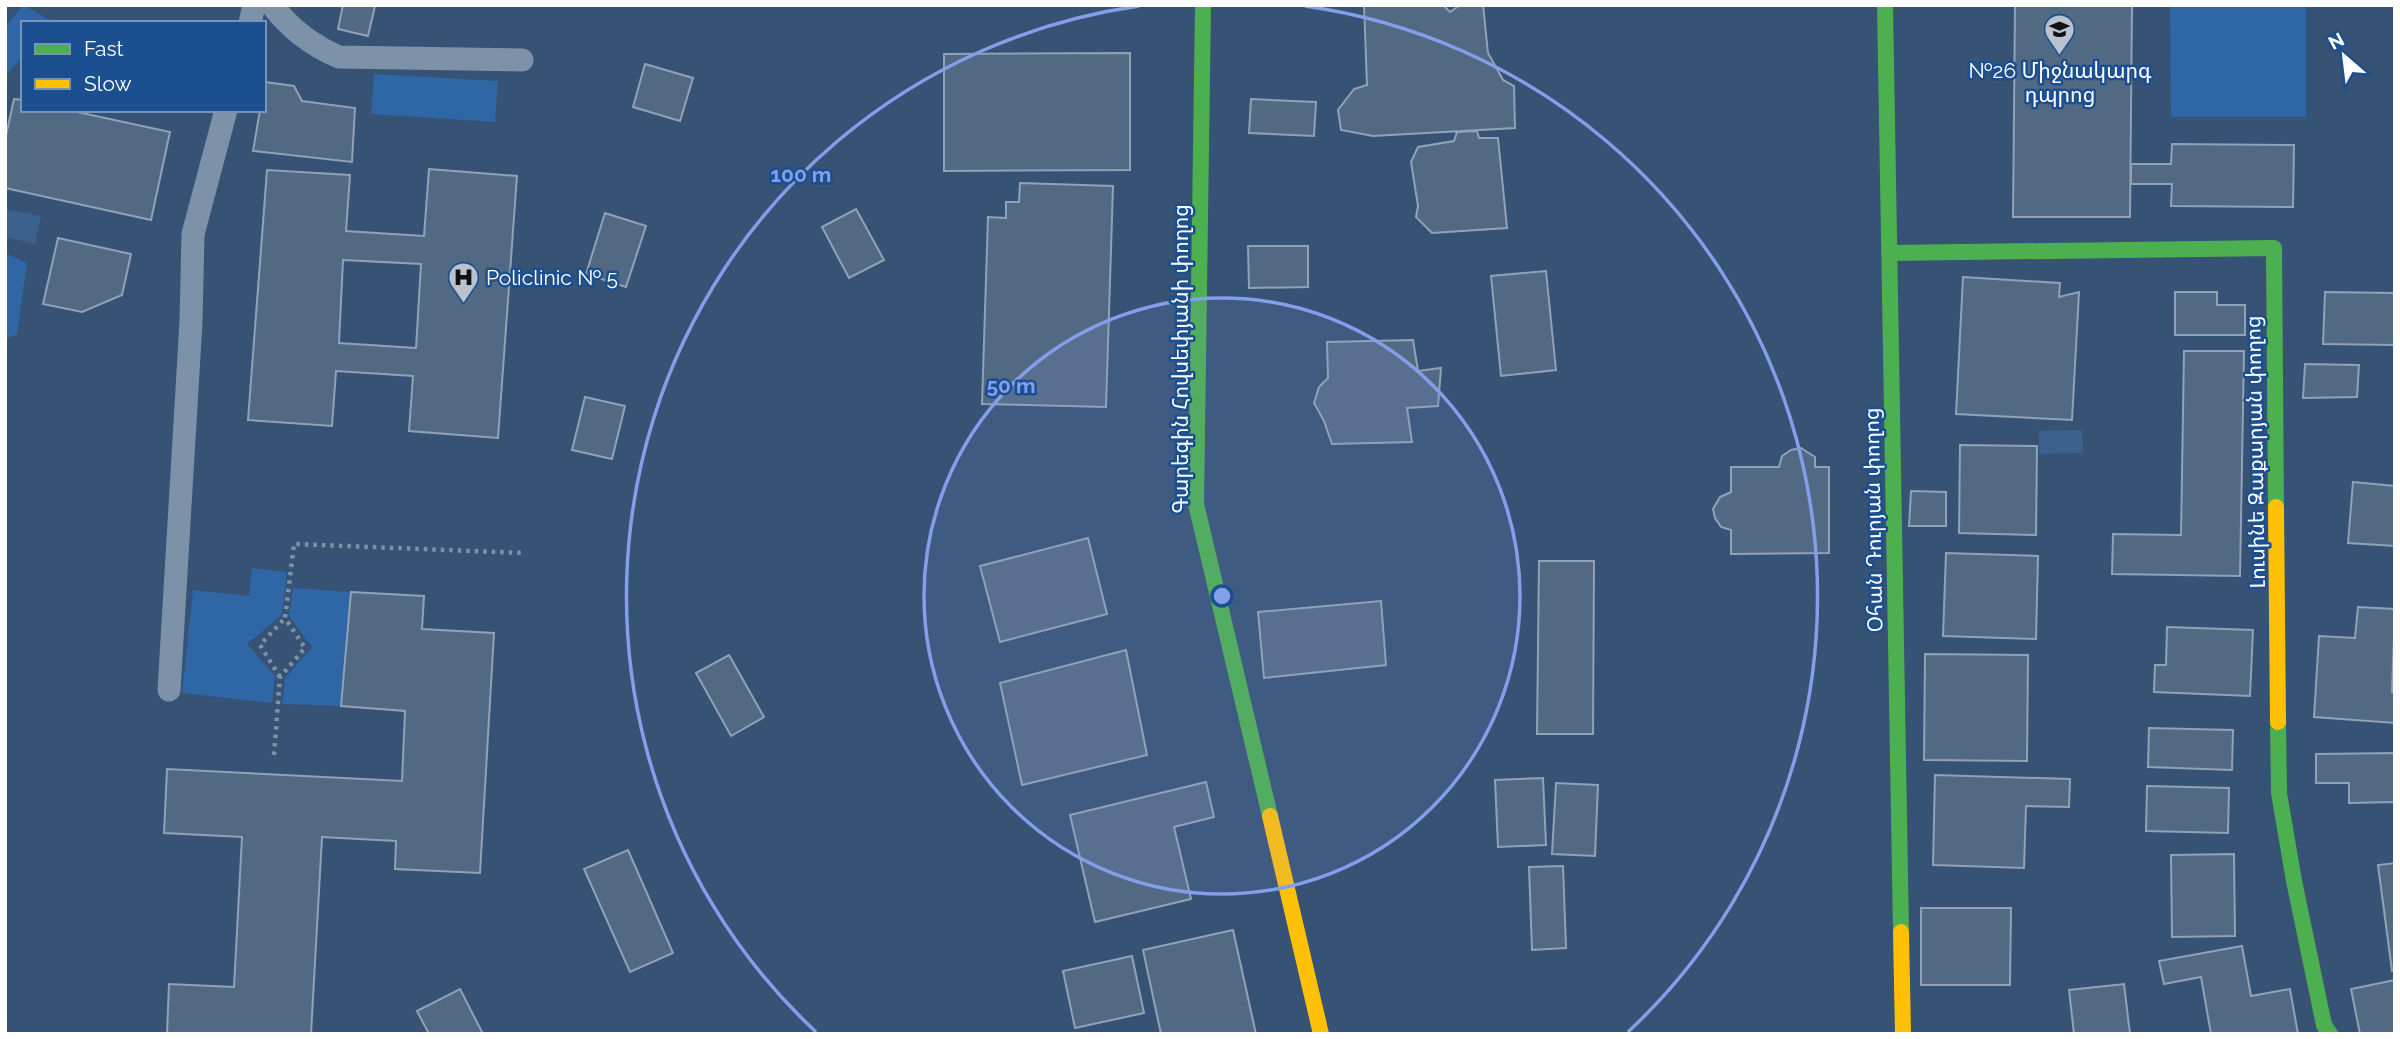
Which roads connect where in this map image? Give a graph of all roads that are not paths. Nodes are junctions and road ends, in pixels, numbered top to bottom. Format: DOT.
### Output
graph roads {
  1 [pos="272,5"];
  2 [pos="1203,5"];
  3 [pos="1885,5"];
  4 [pos="522,60"];
  5 [pos="225,112"];
  6 [pos="1889,253"];
  7 [pos="169,690"];
  8 [pos="1321,1034"];
  9 [pos="1903,1034"];
  10 [pos="2330,1034"];
  1 -- 4 [label="lane"];
  2 -- 8 [label="street, Գարեգին Հովսեփյանի փողոց"];
  3 -- 6 [label="street, Օհան Դուրյան փողոց"];
  5 -- 7 [label="lane"];
  6 -- 9 [label="street, Օհան Դուրյան փողոց"];
  6 -- 10 [label="street, Լուսինե Զաքարյան փողոց"];
}
